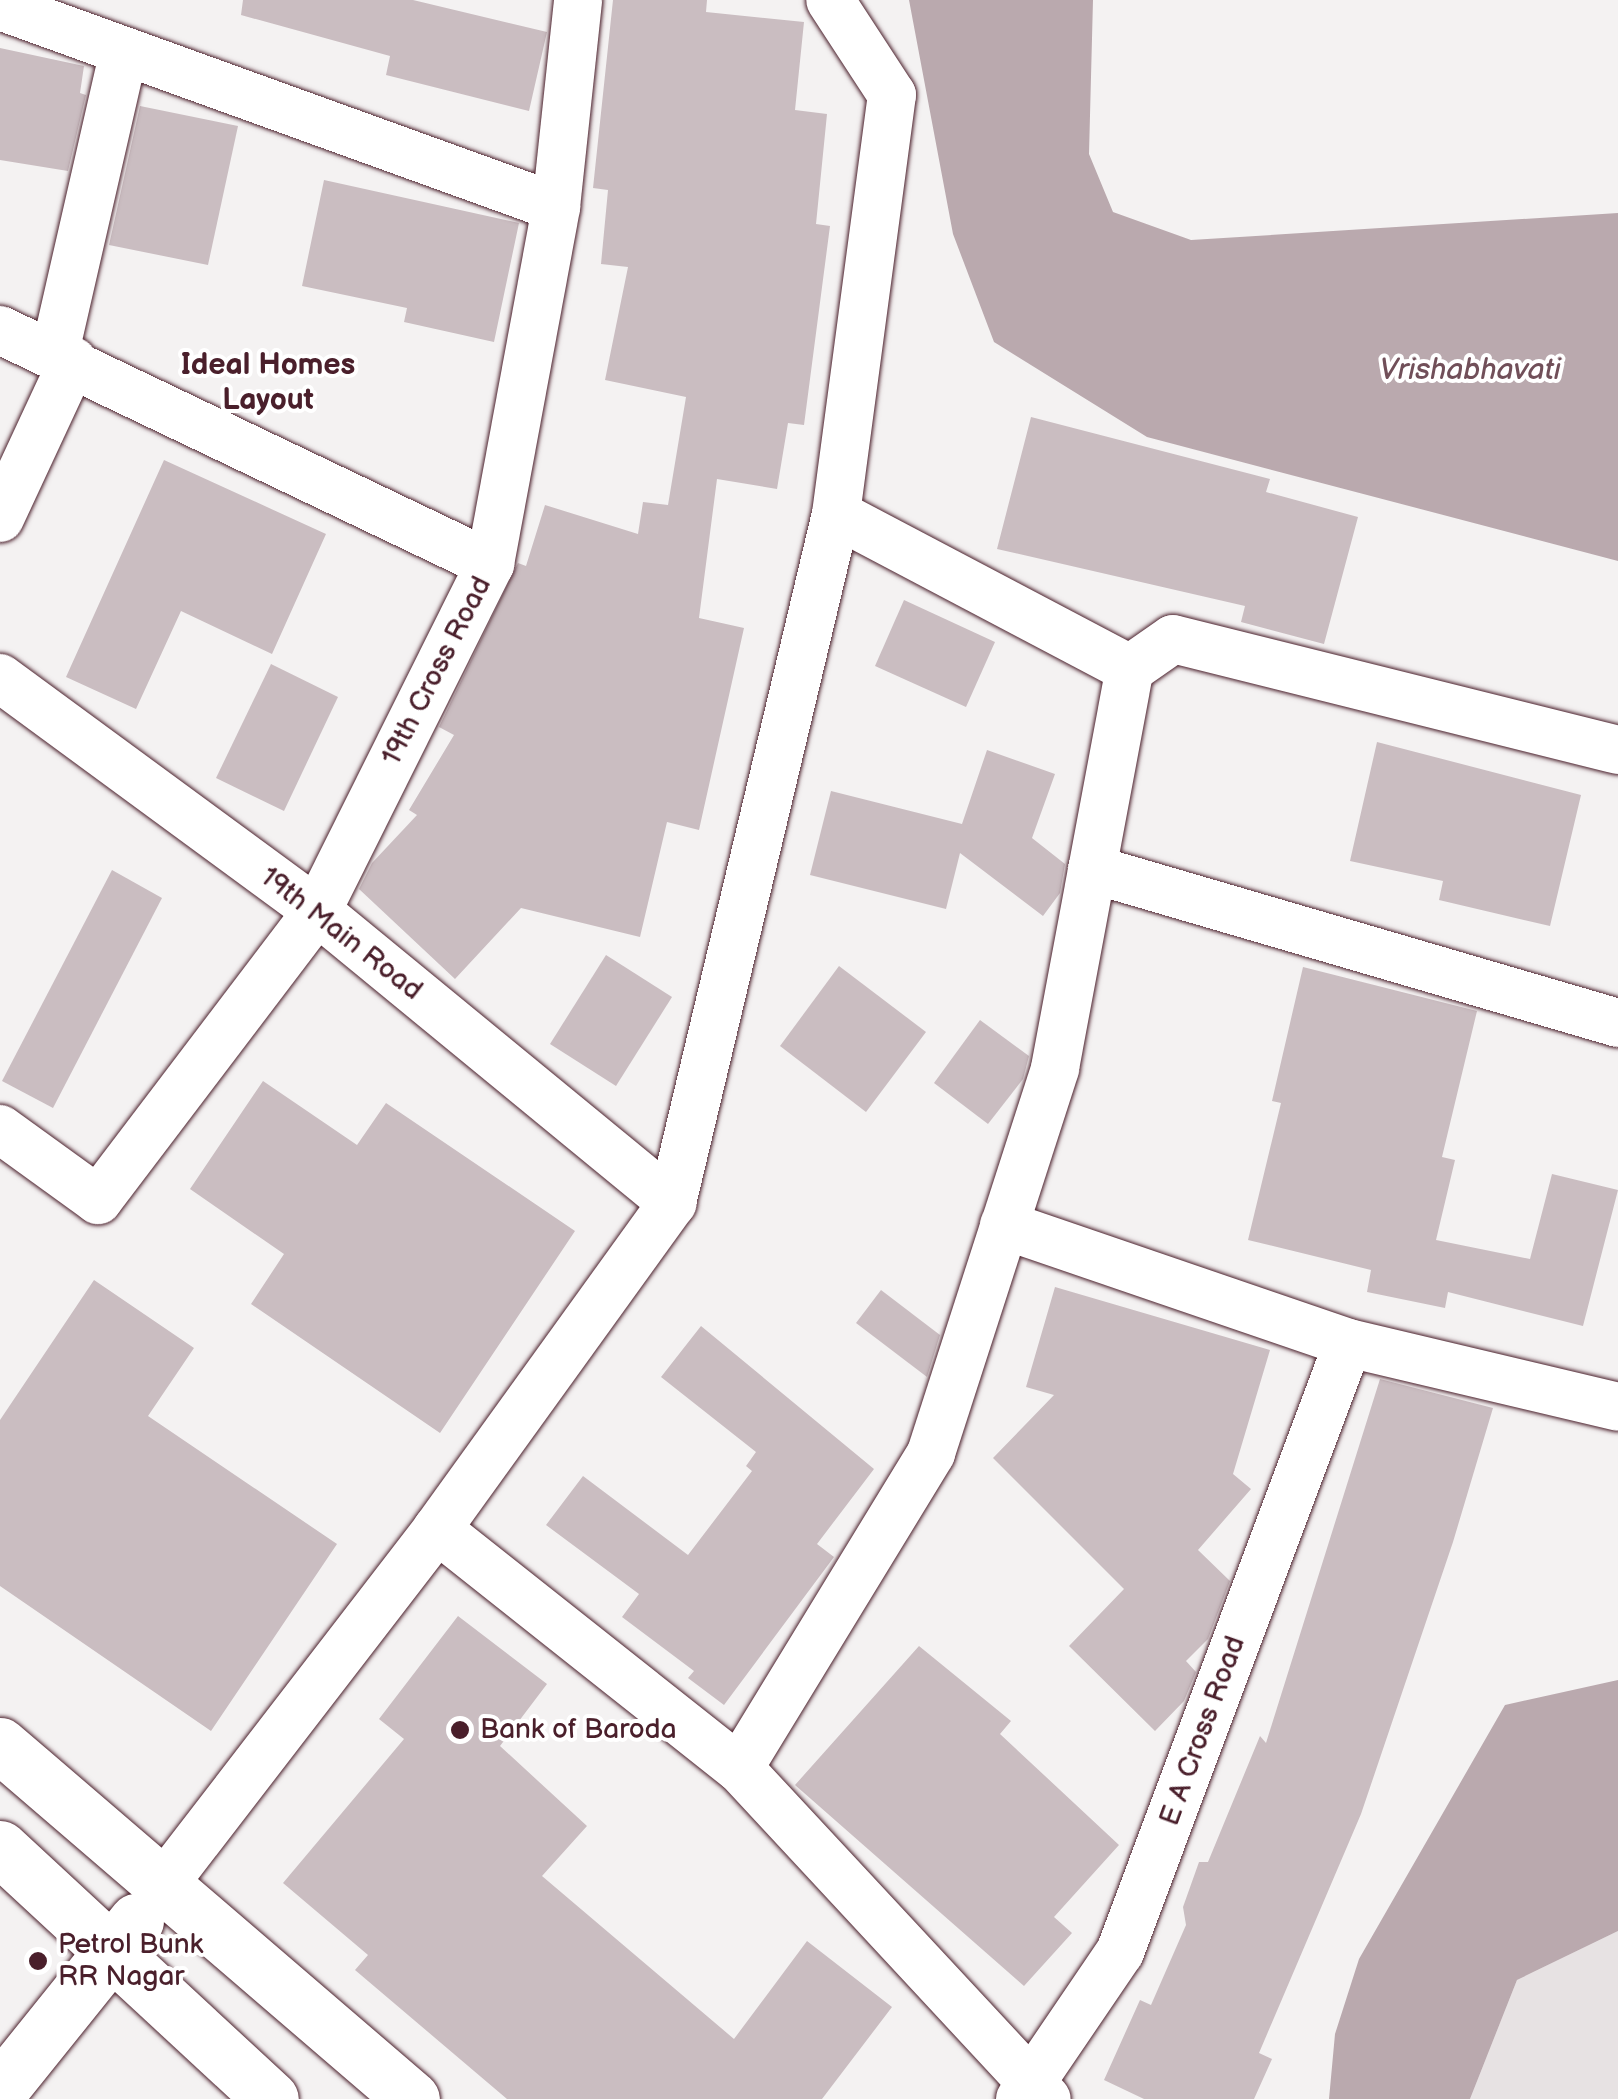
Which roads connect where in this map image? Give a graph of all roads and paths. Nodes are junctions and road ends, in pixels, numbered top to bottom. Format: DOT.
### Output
graph roads {
  1 [pos="578,0"];
  2 [pos="830,0"];
  3 [pos="0,6"];
  4 [pos="123,56"];
  5 [pos="556,207"];
  6 [pos="0,330"];
  7 [pos="64,357"];
  8 [pos="836,514"];
  9 [pos="0,518"];
  10 [pos="490,564"];
  11 [pos="1130,670"];
  12 [pos="0,678"];
  13 [pos="1618,750"];
  14 [pos="1092,869"];
  15 [pos="317,911"];
  16 [pos="1618,1022"];
  17 [pos="0,1129"];
  18 [pos="672,1203"];
  19 [pos="1004,1225"];
  20 [pos="1348,1343"];
  21 [pos="1618,1406"];
  22 [pos="437,1529"];
  23 [pos="0,1745"];
  24 [pos="739,1768"];
  25 [pos="0,1848"];
  26 [pos="160,1889"];
  27 [pos="113,1950"];
  28 [pos="0,2090"];
  29 [pos="1032,2094"];
  30 [pos="271,2099"];
  31 [pos="412,2099"];
  1 -- 5 [label="street, 19th Cross Road"];
  2 -- 8 [label="street"];
  3 -- 4 [label="street"];
  4 -- 5 [label="street"];
  4 -- 7 [label="street"];
  5 -- 10 [label="street, 19th Cross Road"];
  6 -- 7 [label="street"];
  7 -- 9 [label="street"];
  7 -- 10 [label="street"];
  8 -- 11 [label="street"];
  8 -- 18 [label="street"];
  10 -- 15 [label="street, 19th Cross Road"];
  11 -- 13 [label="street"];
  11 -- 14 [label="street"];
  12 -- 15 [label="street, 19th Main Road"];
  14 -- 16 [label="street"];
  14 -- 19 [label="street"];
  15 -- 17 [label="street, 19th Cross Road"];
  15 -- 18 [label="street, 19th Main Road"];
  18 -- 22 [label="street"];
  19 -- 20 [label="street"];
  19 -- 24 [label="street"];
  20 -- 21 [label="street"];
  20 -- 29 [label="street, E A Cross Road"];
  22 -- 24 [label="street"];
  22 -- 26 [label="street"];
  23 -- 26 [label="main road"];
  24 -- 29 [label="street"];
  25 -- 27 [label="main road"];
  26 -- 27 [label="main road"];
  26 -- 31 [label="main road"];
  27 -- 28 [label="main road"];
  27 -- 30 [label="main road"];
}
